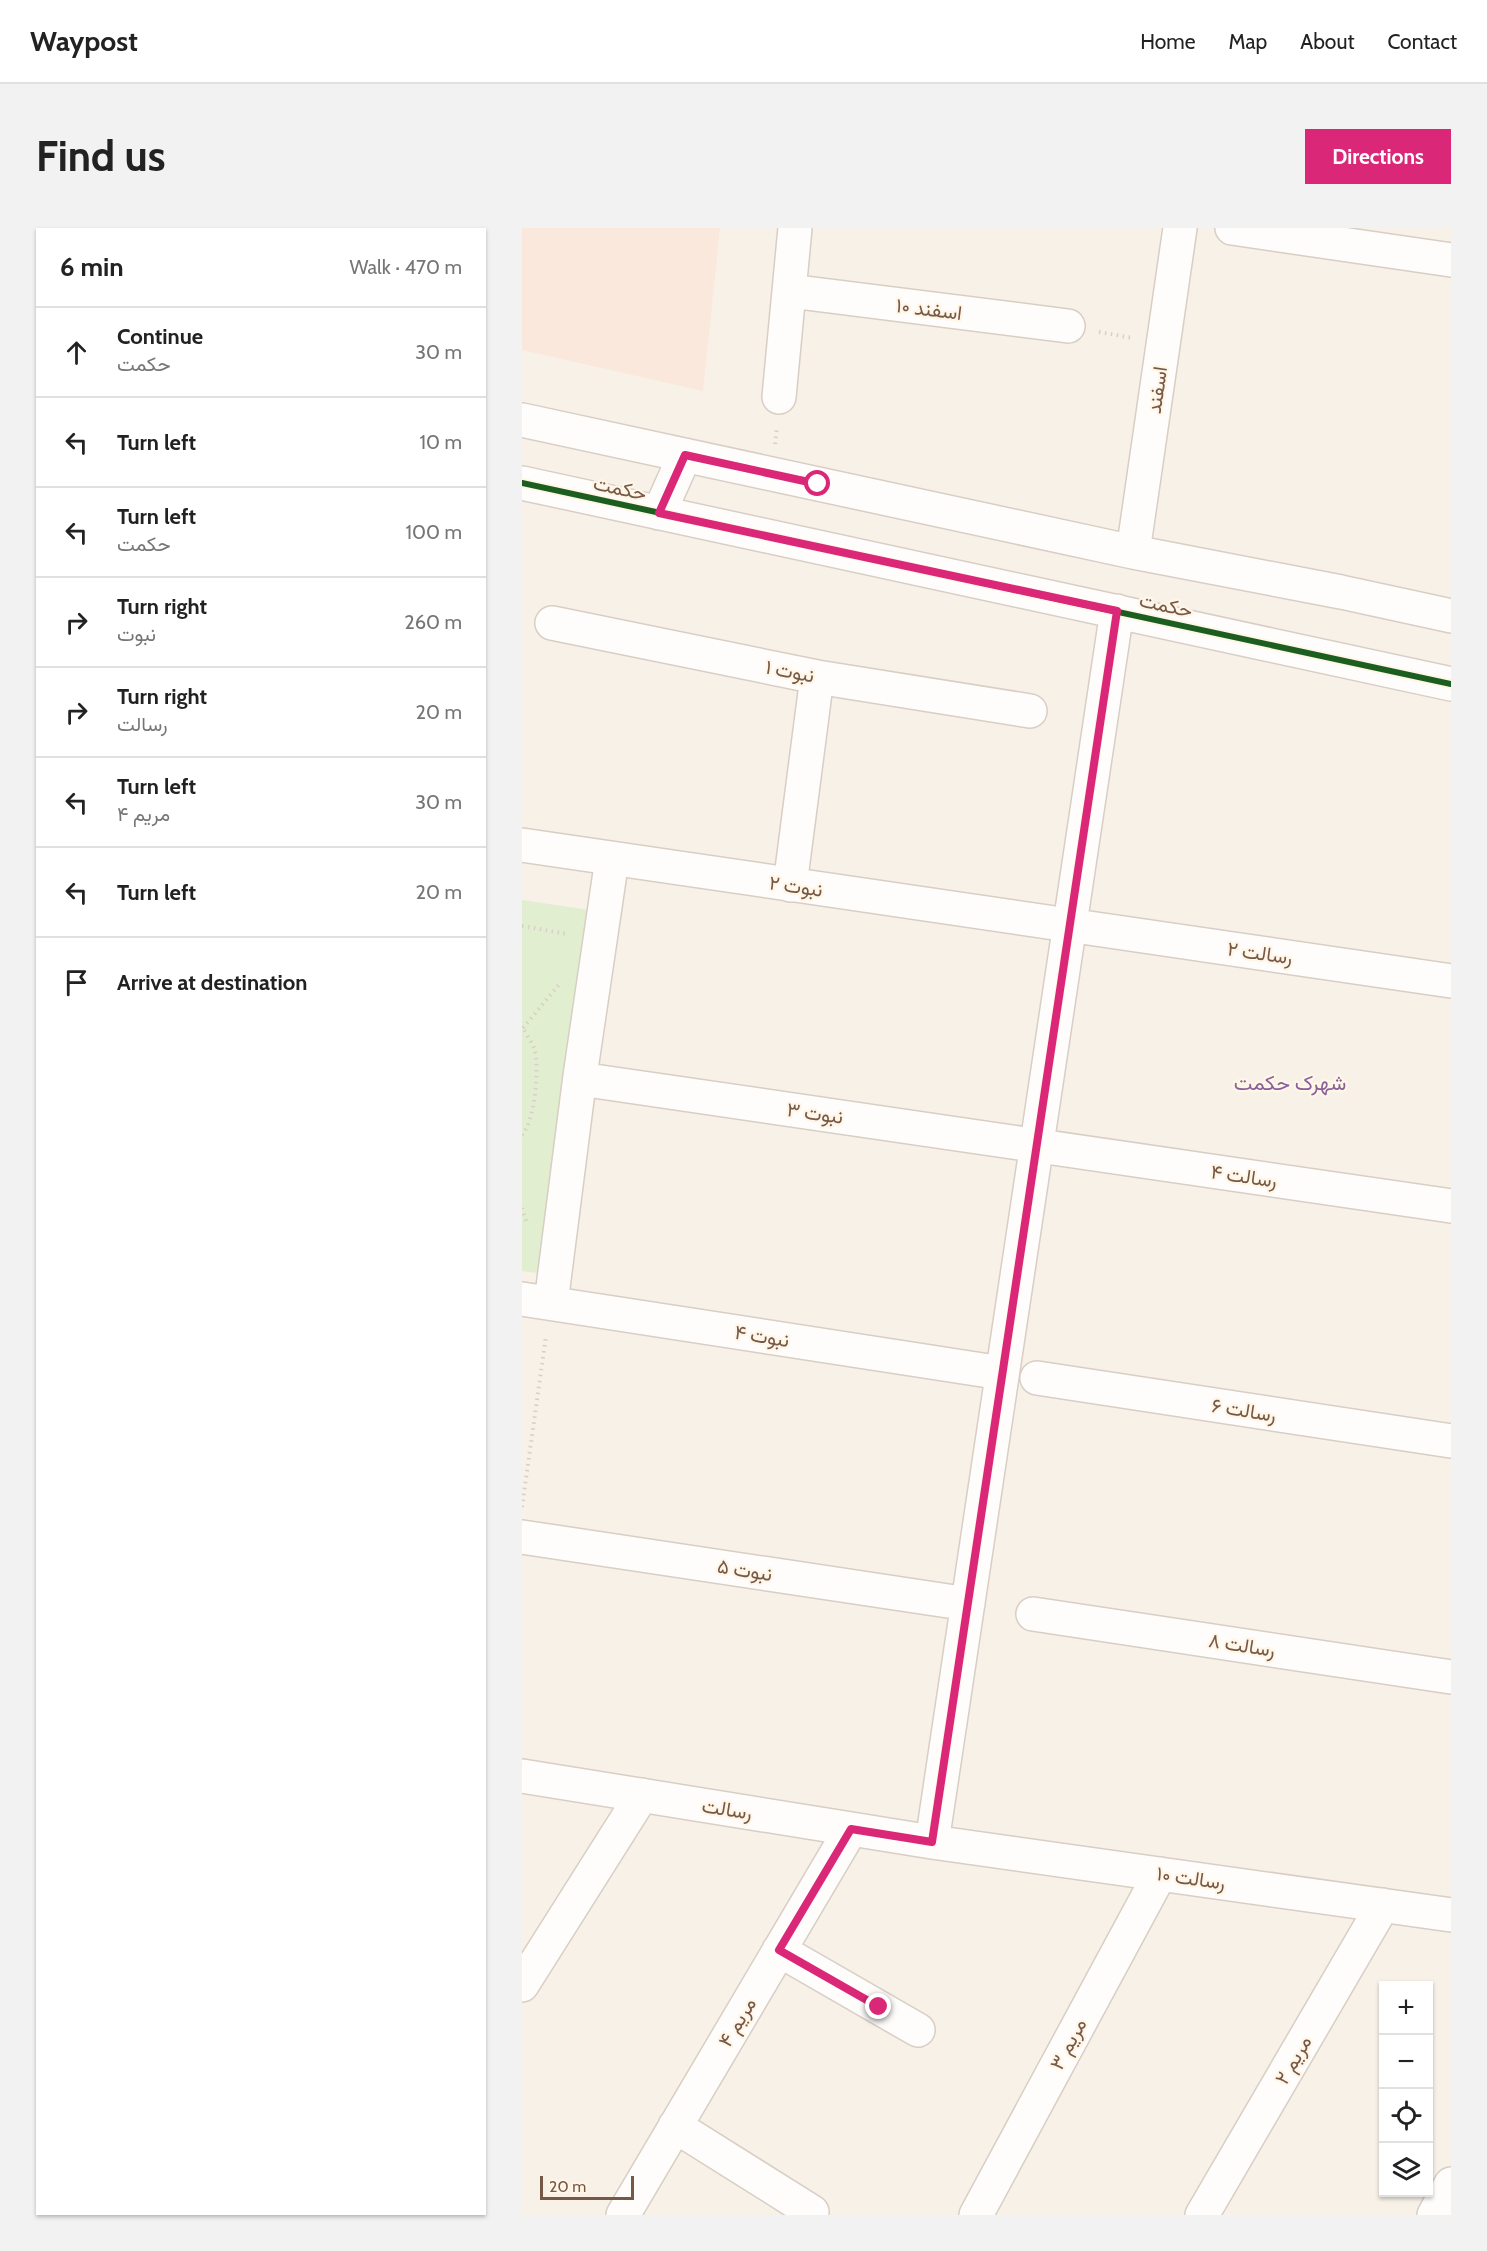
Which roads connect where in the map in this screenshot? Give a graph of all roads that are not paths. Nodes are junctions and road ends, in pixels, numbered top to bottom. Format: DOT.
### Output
graph roads {
  1 [pos="795,228"];
  2 [pos="1180,228"];
  3 [pos="1232,228"];
  4 [pos="1451,260"];
  5 [pos="790,291"];
  6 [pos="1068,326"];
  7 [pos="779,397"];
  8 [pos="522,420"];
  9 [pos="685,455"];
  10 [pos="522,483"];
  11 [pos="659,513"];
  12 [pos="1133,552"];
  13 [pos="1117,611"];
  14 [pos="1451,616"];
  15 [pos="552,623"];
  16 [pos="817,677"];
  17 [pos="1451,684"];
  18 [pos="1030,711"];
  19 [pos="522,845"];
  20 [pos="612,859"];
  21 [pos="790,885"];
  22 [pos="1070,926"];
  23 [pos="1451,981"];
  24 [pos="594,1080"];
  25 [pos="1037,1145"];
  26 [pos="1451,1206"];
  27 [pos="537,1301"];
  28 [pos="1002,1373"];
  29 [pos="1037,1378"];
  30 [pos="1451,1441"];
  31 [pos="522,1537"];
  32 [pos="968,1604"];
  33 [pos="1033,1614"];
  34 [pos="1451,1677"];
  35 [pos="522,1776"];
  36 [pos="642,1795"];
  37 [pos="851,1829"];
  38 [pos="932,1842"];
  39 [pos="1161,1874"];
  40 [pos="1383,1905"];
  41 [pos="1451,1914"];
  42 [pos="779,1950"];
  43 [pos="522,1985"];
  44 [pos="918,2030"];
  45 [pos="675,2126"];
  46 [pos="1451,2184"];
  47 [pos="812,2212"];
  48 [pos="622,2215"];
  49 [pos="976,2215"];
  50 [pos="1202,2215"];
  51 [pos="1434,2215"];
  1 -- 5 [label="street"];
  2 -- 12 [label="street, اسفند"];
  3 -- 4 [label="street"];
  5 -- 6 [label="street, اسفند ۱۰"];
  5 -- 7 [label="street"];
  8 -- 9 [label="street"];
  9 -- 11 [label="street"];
  9 -- 12 [label="street"];
  10 -- 11 [label="street, حکمت"];
  11 -- 13 [label="street, حکمت"];
  12 -- 14 [label="street"];
  13 -- 17 [label="street, حکمت"];
  13 -- 22 [label="street"];
  15 -- 16 [label="street, نبوت ۱"];
  16 -- 18 [label="street, نبوت ۱"];
  16 -- 21 [label="street"];
  19 -- 20 [label="street, نبوت ۲"];
  20 -- 21 [label="street, نبوت ۲"];
  20 -- 27 [label="street"];
  21 -- 22 [label="street, نبوت ۲"];
  22 -- 23 [label="street, رسالت ۲"];
  22 -- 25 [label="street"];
  24 -- 25 [label="street, نبوت ۳"];
  25 -- 26 [label="street, رسالت ۴"];
  25 -- 28 [label="street"];
  27 -- 28 [label="street, نبوت ۴"];
  28 -- 32 [label="street"];
  29 -- 30 [label="street, رسالت ۶"];
  31 -- 32 [label="street, نبوت ۵"];
  32 -- 38 [label="street"];
  33 -- 34 [label="street, رسالت ۸"];
  35 -- 36 [label="street, رسالت"];
  36 -- 37 [label="street, رسالت"];
  36 -- 43 [label="street"];
  37 -- 38 [label="street, رسالت"];
  37 -- 42 [label="street, مریم ۴"];
  38 -- 39 [label="street, رسالت ۱۰"];
  39 -- 40 [label="street, رسالت ۱۰"];
  39 -- 49 [label="street, مریم ۳"];
  40 -- 41 [label="street, رسالت ۱۰"];
  40 -- 50 [label="street, مریم ۲"];
  42 -- 44 [label="street"];
  42 -- 45 [label="street, مریم ۴"];
  45 -- 47 [label="street"];
  45 -- 48 [label="street, مریم ۴"];
  46 -- 51 [label="street"];
}
